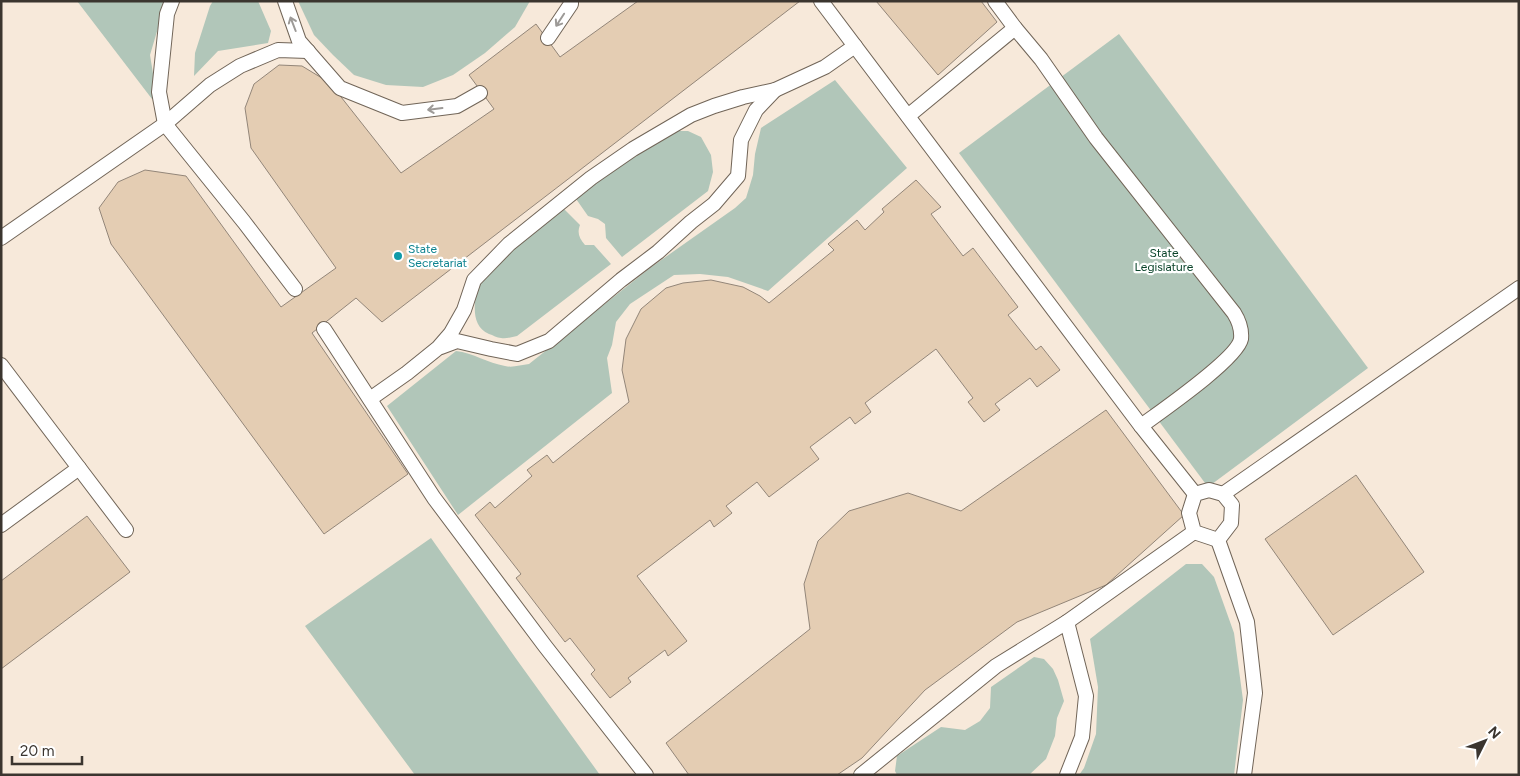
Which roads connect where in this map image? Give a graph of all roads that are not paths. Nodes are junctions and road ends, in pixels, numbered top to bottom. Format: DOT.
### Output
graph roads {
  1 [pos="172,1"];
  2 [pos="285,1"];
  3 [pos="571,1"];
  4 [pos="821,1"];
  5 [pos="995,1"];
  6 [pos="1015,28"];
  7 [pos="548,38"];
  8 [pos="855,46"];
  9 [pos="308,51"];
  10 [pos="775,90"];
  11 [pos="480,93"];
  12 [pos="908,116"];
  13 [pos="166,124"];
  14 [pos="1,238"];
  15 [pos="1519,288"];
  16 [pos="295,289"];
  17 [pos="324,329"];
  18 [pos="438,348"];
  19 [pos="1,365"];
  20 [pos="370,399"];
  21 [pos="1141,426"];
  22 [pos="79,468"];
  23 [pos="1196,494"];
  24 [pos="1223,494"];
  25 [pos="1,525"];
  26 [pos="126,530"];
  27 [pos="1194,532"];
  28 [pos="1218,540"];
  29 [pos="1067,622"];
  30 [pos="863,774"];
  31 [pos="646,775"];
  32 [pos="1067,775"];
  33 [pos="1244,775"];
  1 -- 13 [label="lane"];
  9 -- 2 [label="lane, one-way"];
  3 -- 7 [label="lane, one-way"];
  4 -- 8 [label="lane"];
  5 -- 6 [label="lane"];
  6 -- 12 [label="lane"];
  6 -- 21 [label="lane"];
  8 -- 10 [label="lane"];
  8 -- 12 [label="lane"];
  11 -- 9 [label="lane, one-way"];
  9 -- 13 [label="lane"];
  10 -- 18 [label="lane"];
  10 -- 18 [label="lane"];
  12 -- 21 [label="lane"];
  13 -- 14 [label="lane"];
  13 -- 16 [label="lane"];
  15 -- 24 [label="lane"];
  17 -- 20 [label="lane"];
  18 -- 20 [label="lane"];
  19 -- 22 [label="lane"];
  20 -- 31 [label="lane"];
  21 -- 23 [label="lane"];
  22 -- 25 [label="lane"];
  22 -- 26 [label="lane"];
  23 -- 24 [label="lane"];
  23 -- 27 [label="lane"];
  24 -- 28 [label="lane"];
  27 -- 28 [label="lane"];
  27 -- 29 [label="lane"];
  28 -- 33 [label="lane"];
  29 -- 30 [label="lane"];
  29 -- 32 [label="lane"];
}
